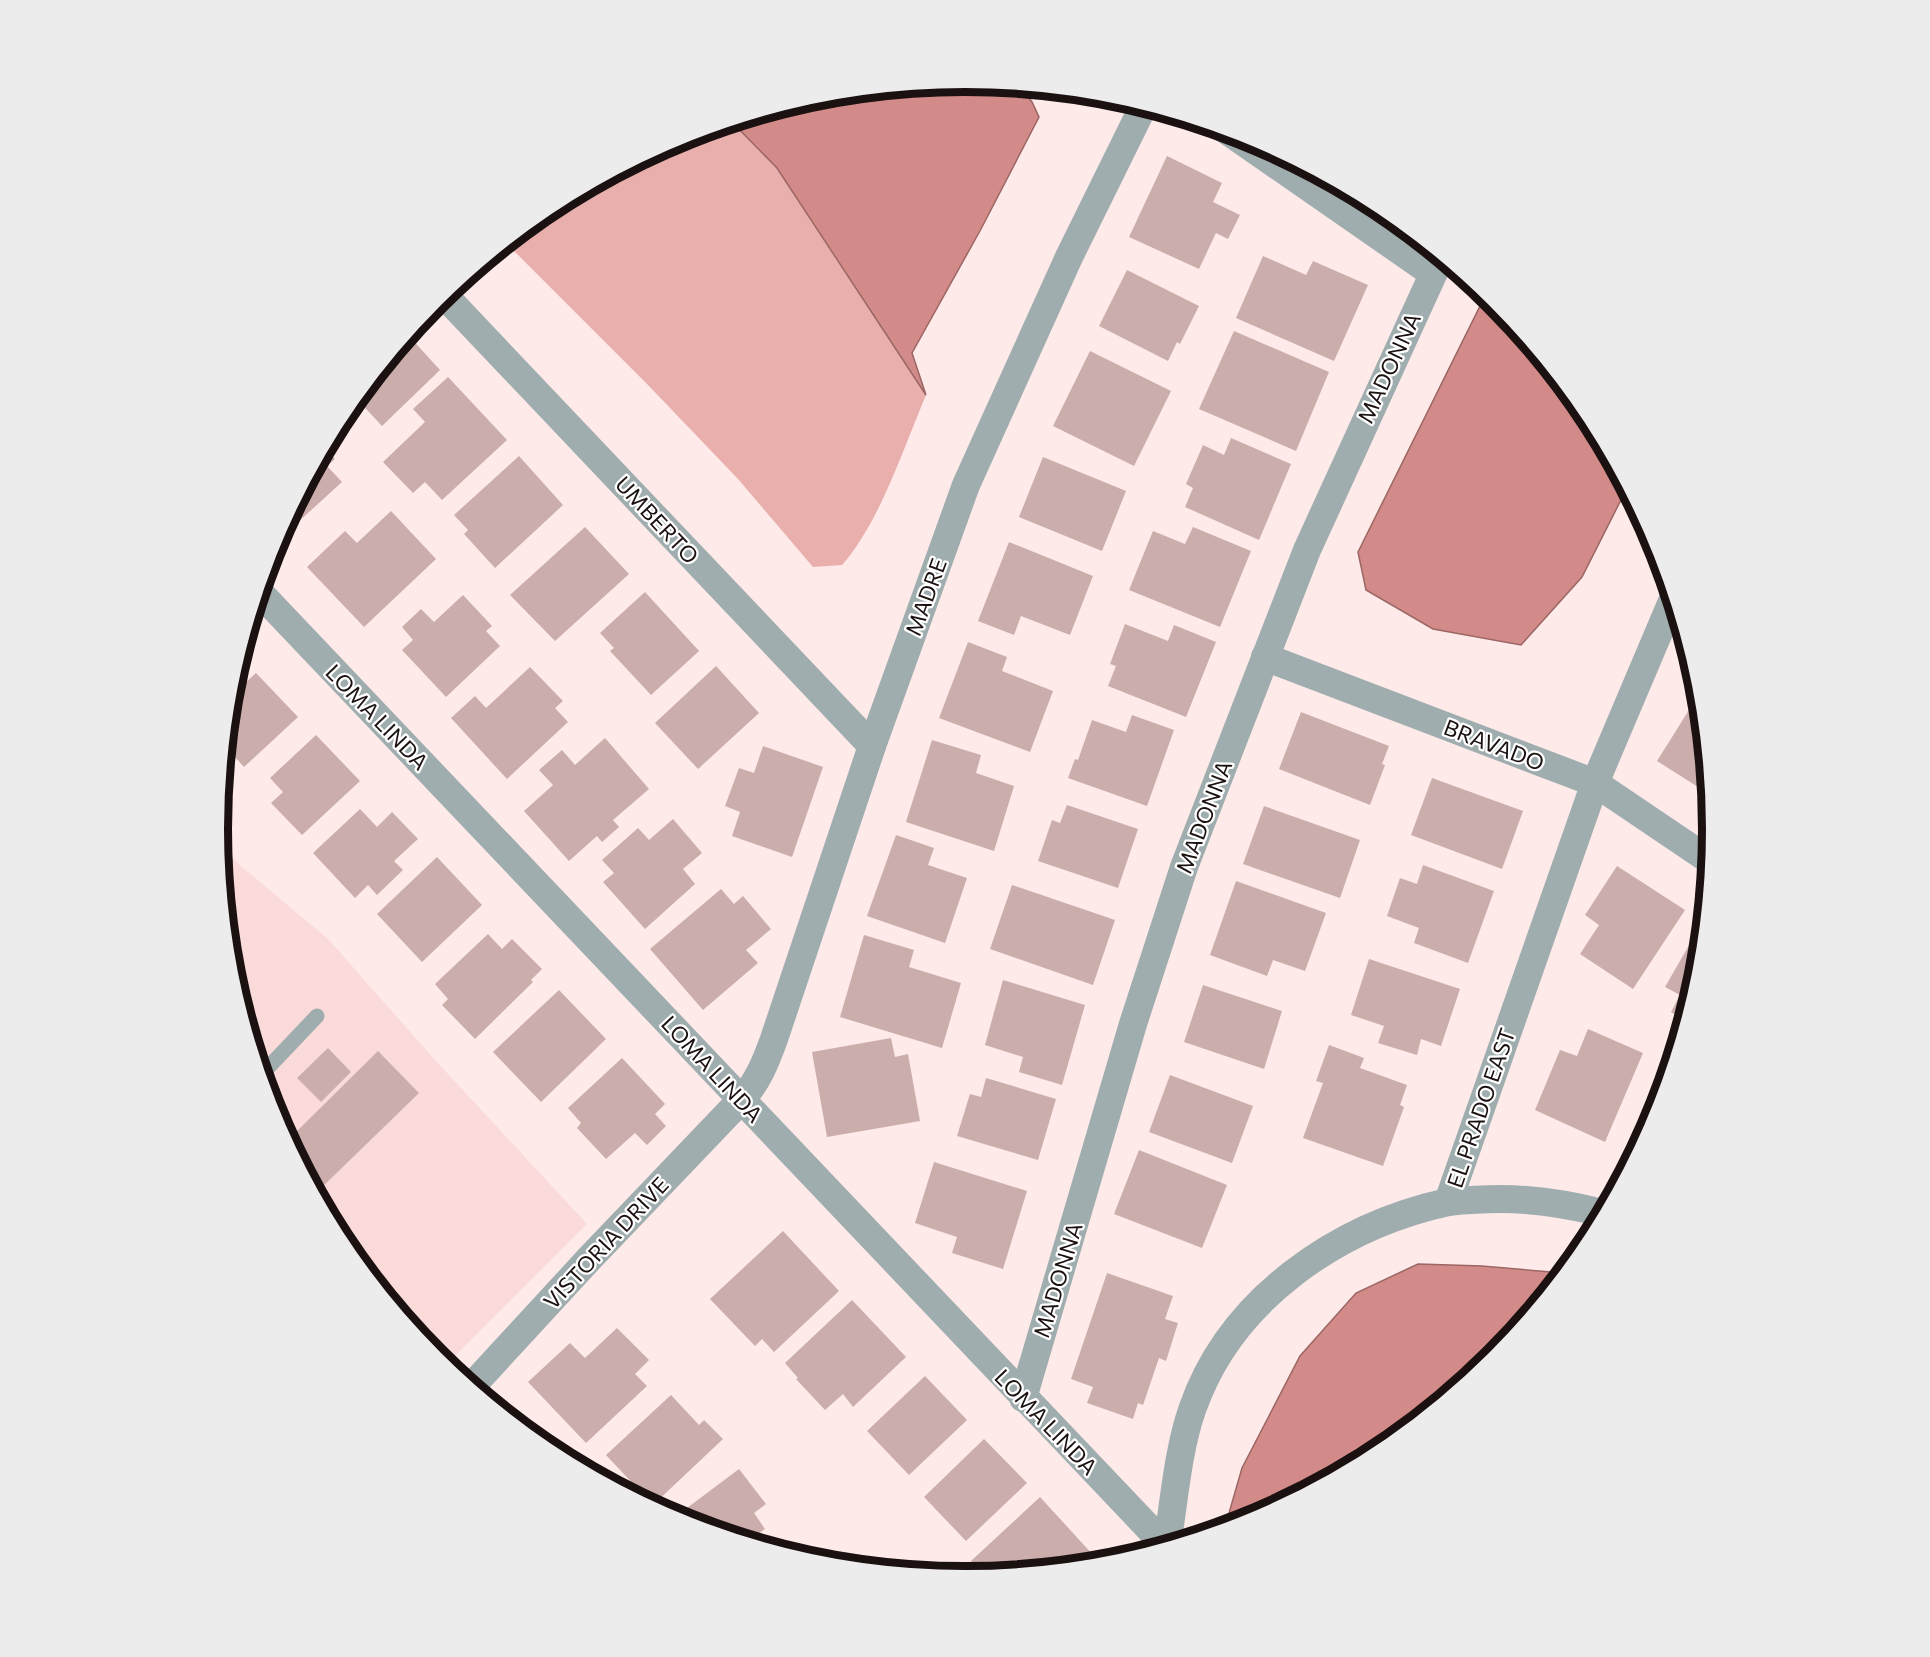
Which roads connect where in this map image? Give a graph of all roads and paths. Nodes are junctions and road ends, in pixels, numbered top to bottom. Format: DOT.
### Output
graph roads {
  1 [pos="1140,113"];
  2 [pos="1272,159"];
  3 [pos="1437,265"];
  4 [pos="450,301"];
  5 [pos="265,598"];
  6 [pos="1668,610"];
  7 [pos="1265,657"];
  8 [pos="872,746"];
  9 [pos="1595,783"];
  10 [pos="1701,855"];
  11 [pos="317,1016"];
  12 [pos="268,1068"];
  13 [pos="741,1100"];
  14 [pos="1448,1202"];
  15 [pos="1595,1211"];
  16 [pos="477,1381"];
  17 [pos="1023,1398"];
  18 [pos="1168,1536"];
  19 [pos="1160,1539"];
  1 -- 8 [label="street, MADRE"];
  2 -- 3 [label="street"];
  3 -- 7 [label="street, MADONNA"];
  4 -- 8 [label="street, UMBERTO"];
  5 -- 13 [label="street, LOMA LINDA"];
  6 -- 9 [label="street, EL PRADO EAST"];
  7 -- 9 [label="street, BRAVADO"];
  7 -- 17 [label="street, MADONNA"];
  8 -- 13 [label="street, MADRE"];
  9 -- 10 [label="street, BRAVADO"];
  9 -- 14 [label="street, EL PRADO EAST"];
  11 -- 12 [label="lane"];
  13 -- 16 [label="street, VISTORIA DRIVE"];
  13 -- 17 [label="street, LOMA LINDA"];
  14 -- 15 [label="street"];
  14 -- 18 [label="street, EL PRADO EAST"];
  17 -- 19 [label="street, LOMA LINDA"];
}
